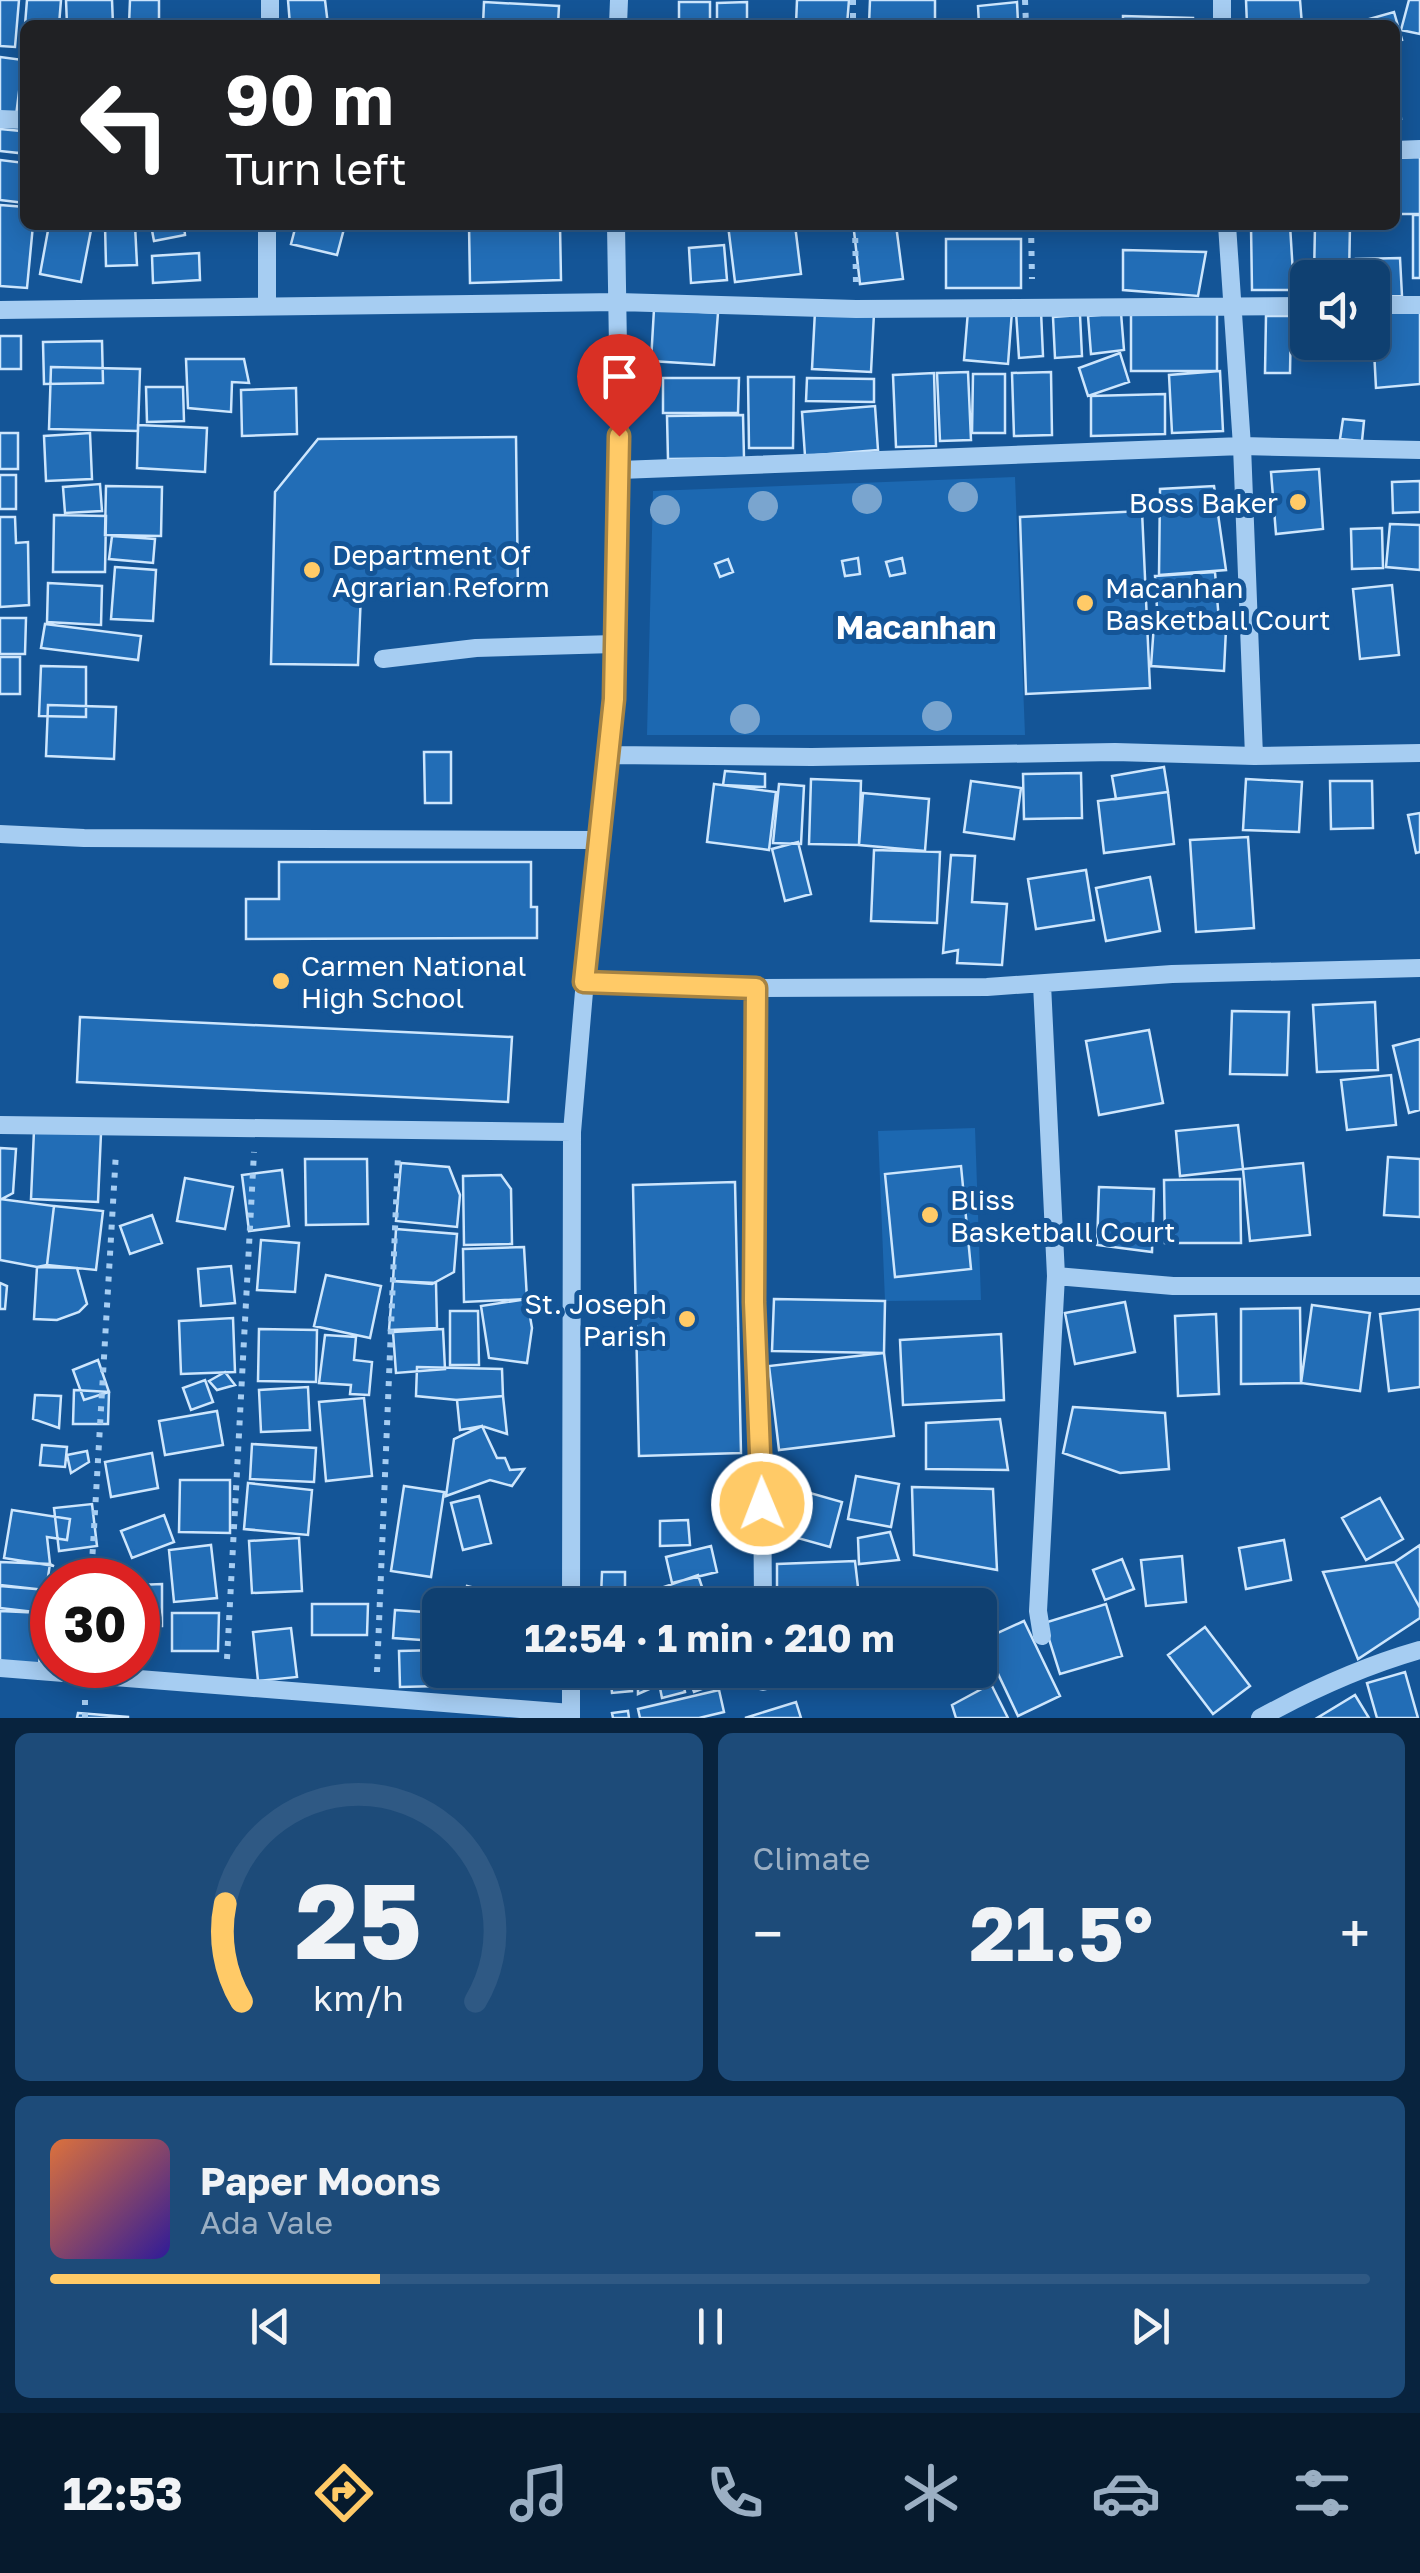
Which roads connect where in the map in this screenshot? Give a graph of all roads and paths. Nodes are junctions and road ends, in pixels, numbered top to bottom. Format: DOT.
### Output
graph roads {
  1 [pos="267,230"];
  2 [pos="616,230"];
  3 [pos="855,230"];
  4 [pos="1031,230"];
  5 [pos="1227,230"];
  6 [pos="618,302"];
  7 [pos="267,306"];
  8 [pos="1233,306"];
  9 [pos="1290,306"];
  10 [pos="1390,306"];
  11 [pos="1420,306"];
  12 [pos="856,308"];
  13 [pos="1032,308"];
  14 [pos="0,310"];
  15 [pos="1242,446"];
  16 [pos="1420,450"];
  17 [pos="620,470"];
  18 [pos="614,644"];
  19 [pos="384,659"];
  20 [pos="1420,753"];
  21 [pos="610,755"];
  22 [pos="1254,756"];
  23 [pos="0,834"];
  24 [pos="597,840"];
  25 [pos="1420,968"];
  26 [pos="584,982"];
  27 [pos="1042,984"];
  28 [pos="756,988"];
  29 [pos="0,1125"];
  30 [pos="117,1126"];
  31 [pos="256,1126"];
  32 [pos="398,1128"];
  33 [pos="572,1132"];
  34 [pos="1056,1276"];
  35 [pos="1420,1286"];
  36 [pos="92,1558"];
  37 [pos="571,1588"];
  38 [pos="763,1588"];
  39 [pos="1042,1636"];
  40 [pos="1420,1650"];
  41 [pos="0,1668"];
  42 [pos="225,1686"];
  43 [pos="571,1688"];
  44 [pos="376,1696"];
  45 [pos="571,1716"];
  46 [pos="1260,1718"];
  1 -- 7 [label="street"];
  2 -- 6 [label="street"];
  3 -- 12 [label="path"];
  4 -- 13 [label="path"];
  5 -- 8 [label="street"];
  6 -- 7 [label="street"];
  6 -- 12 [label="street"];
  6 -- 17 [label="street"];
  7 -- 14 [label="street"];
  8 -- 9 [label="street"];
  8 -- 13 [label="street"];
  8 -- 15 [label="street"];
  10 -- 11 [label="street"];
  12 -- 13 [label="street"];
  15 -- 16 [label="street"];
  15 -- 17 [label="street"];
  15 -- 22 [label="street"];
  17 -- 18 [label="street"];
  18 -- 19 [label="street"];
  18 -- 21 [label="street"];
  20 -- 22 [label="street"];
  21 -- 22 [label="street"];
  21 -- 24 [label="street"];
  23 -- 24 [label="street"];
  24 -- 26 [label="street"];
  25 -- 27 [label="street"];
  26 -- 28 [label="street"];
  26 -- 33 [label="street"];
  27 -- 28 [label="street"];
  27 -- 34 [label="street"];
  28 -- 38 [label="street"];
  29 -- 30 [label="street"];
  30 -- 31 [label="street"];
  30 -- 36 [label="path"];
  31 -- 32 [label="street"];
  31 -- 42 [label="path"];
  32 -- 33 [label="street"];
  32 -- 44 [label="path"];
  33 -- 37 [label="street"];
  34 -- 35 [label="street"];
  34 -- 39 [label="street"];
  40 -- 46 [label="street"];
  41 -- 42 [label="street"];
  42 -- 44 [label="street"];
  43 -- 45 [label="street"];
  44 -- 45 [label="street"];
}
